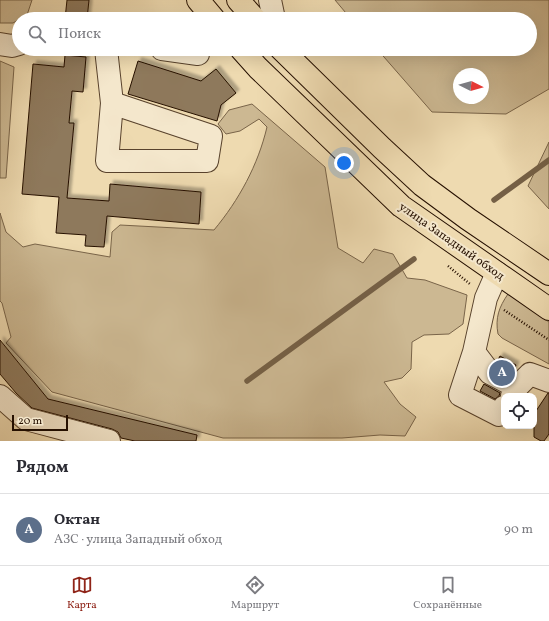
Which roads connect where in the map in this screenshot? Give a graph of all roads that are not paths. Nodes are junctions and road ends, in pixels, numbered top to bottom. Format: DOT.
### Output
graph roads {
  1 [pos="198,0"];
  2 [pos="238,0"];
  3 [pos="270,0"];
  4 [pos="208,12"];
  5 [pos="249,12"];
  6 [pos="273,12"];
  7 [pos="0,44"];
  8 [pos="12,46"];
  9 [pos="107,56"];
  10 [pos="247,56"];
  11 [pos="288,56"];
  12 [pos="112,103"];
  13 [pos="497,273"];
  14 [pos="549,274"];
  15 [pos="549,308"];
  16 [pos="474,352"];
  17 [pos="549,381"];
  18 [pos="515,391"];
  19 [pos="0,396"];
  20 [pos="501,412"];
  21 [pos="109,441"];
  1 -- 4 [label="main road"];
  2 -- 5 [label="main road"];
  3 -- 6 [label="lane"];
  7 -- 8 [label="lane"];
  9 -- 12 [label="lane"];
  10 -- 13 [label="main road, улица Западный обход"];
  11 -- 14 [label="main road"];
  12 -- 12 [label="lane"];
  13 -- 15 [label="main road, улица Западный обход"];
  13 -- 16 [label="lane"];
  16 -- 18 [label="lane"];
  16 -- 20 [label="lane"];
  17 -- 18 [label="lane"];
  19 -- 21 [label="lane"];
}
